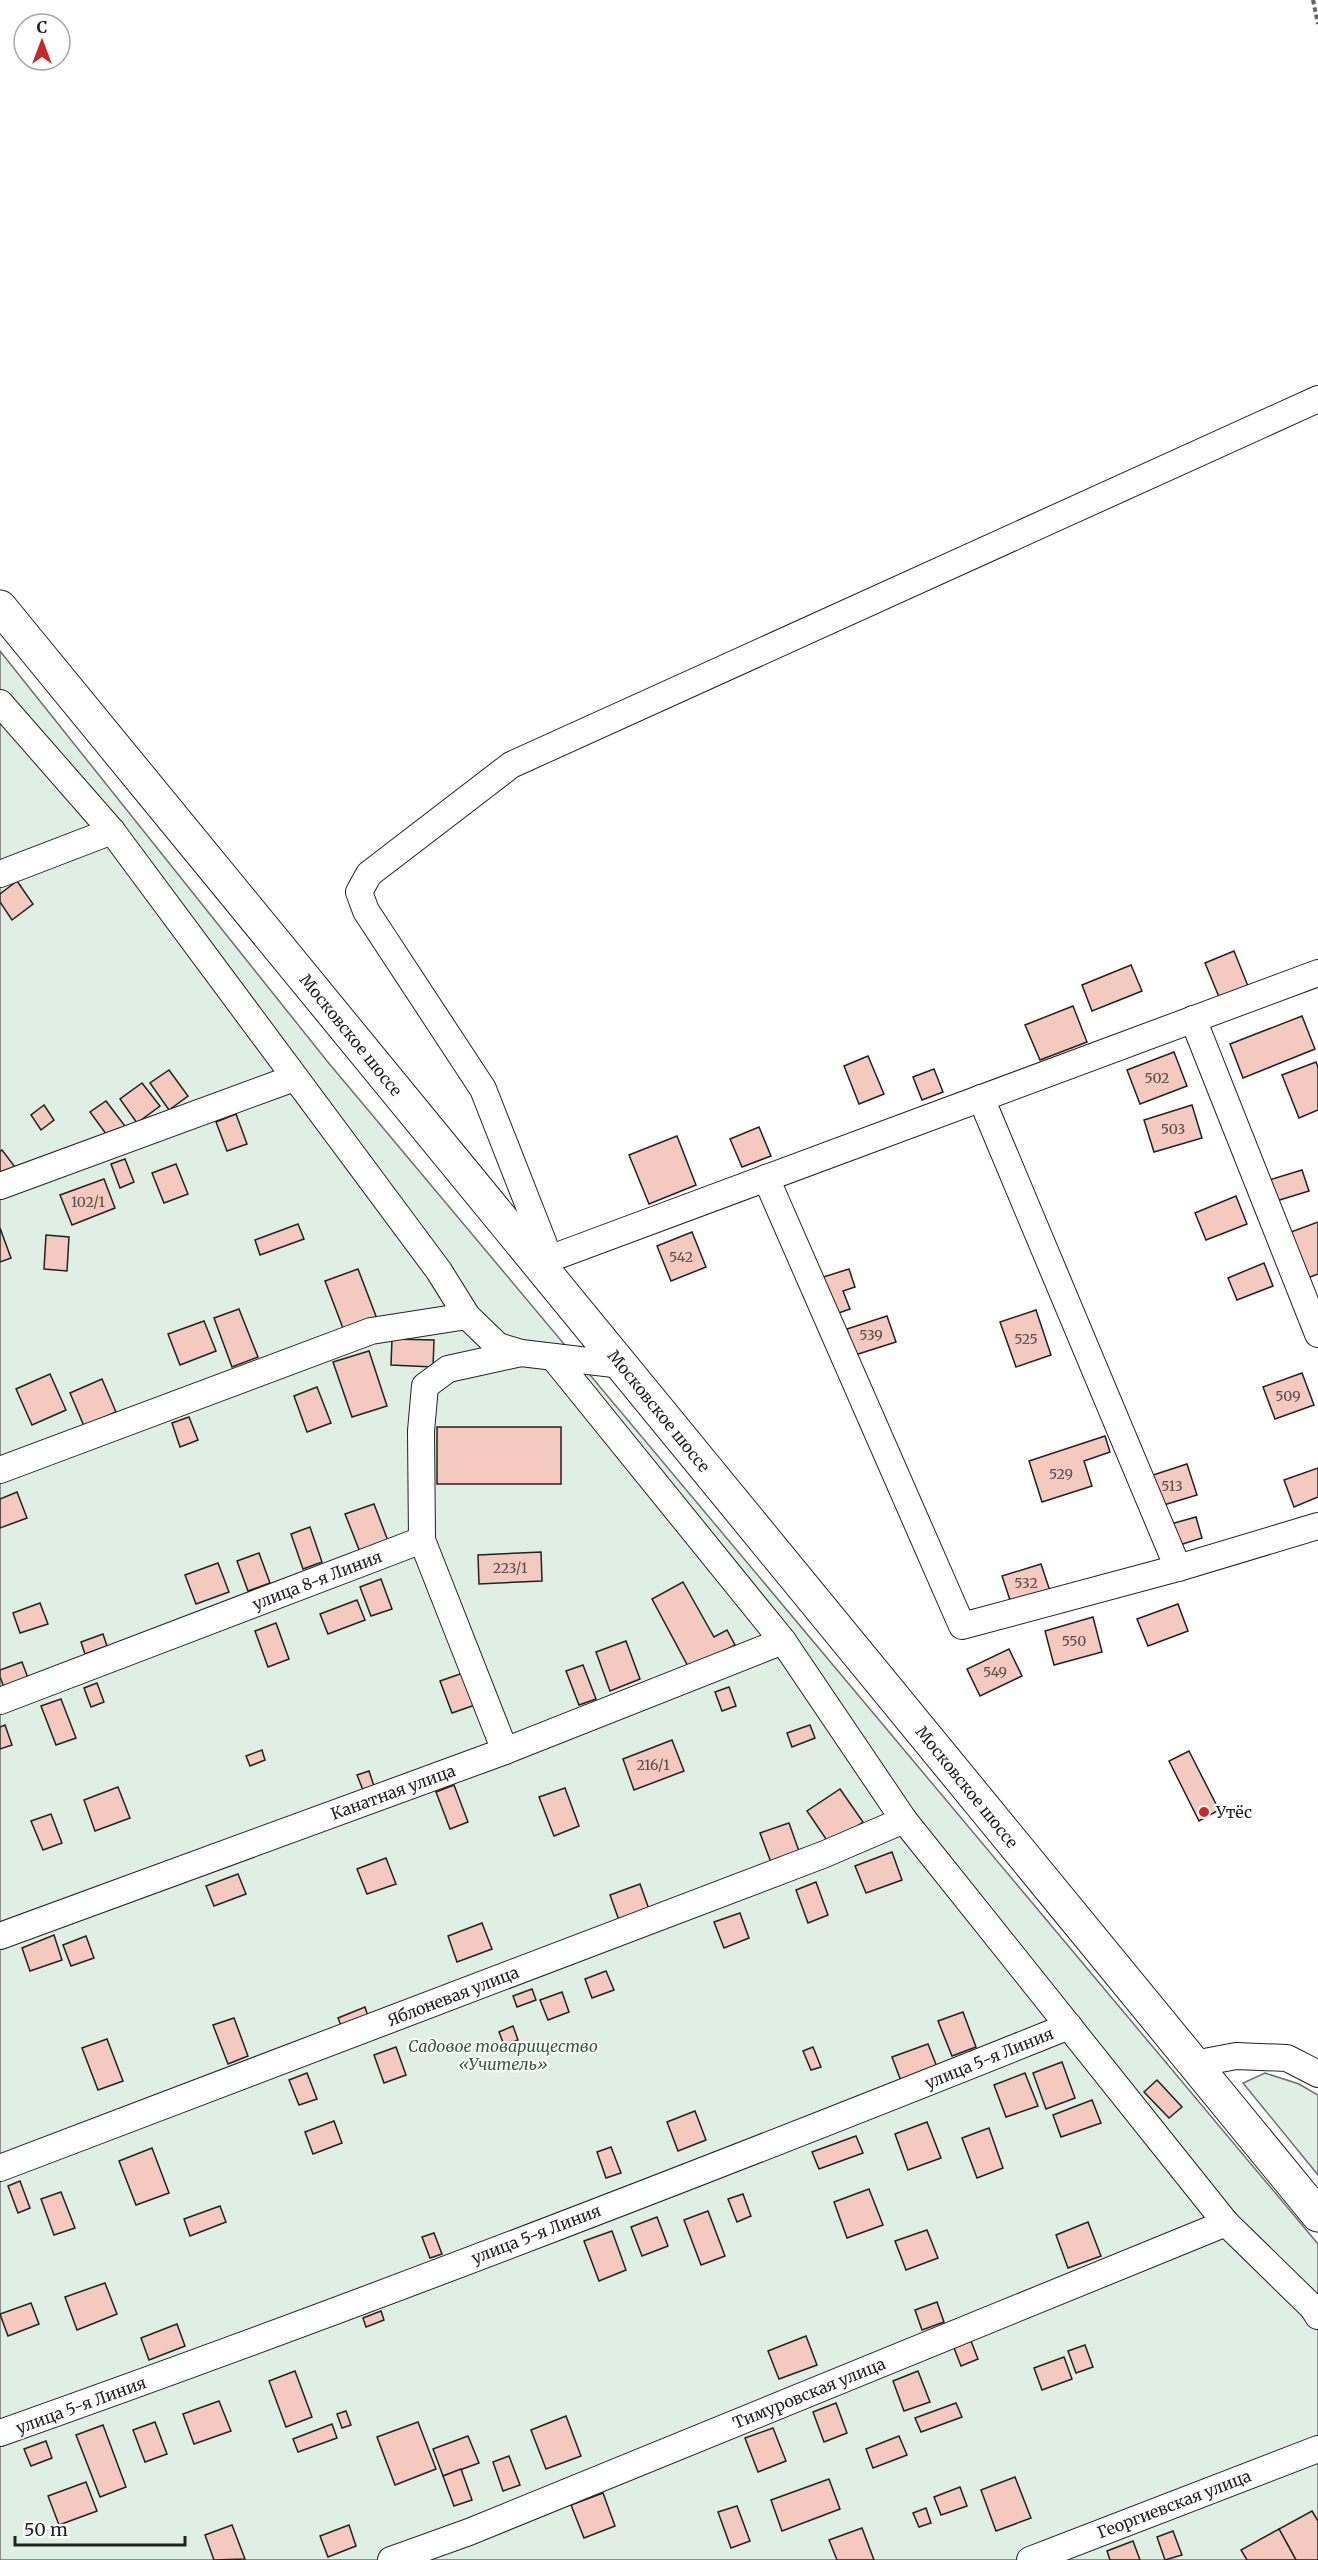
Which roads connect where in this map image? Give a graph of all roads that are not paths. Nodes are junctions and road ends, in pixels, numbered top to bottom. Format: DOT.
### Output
graph roads {
  1 [pos="1318,399"];
  2 [pos="0,607"];
  3 [pos="0,703"];
  4 [pos="112,831"];
  5 [pos="0,874"];
  6 [pos="1318,972"];
  7 [pos="1192,1019"];
  8 [pos="294,1078"];
  9 [pos="981,1098"];
  10 [pos="766,1178"];
  11 [pos="0,1186"];
  12 [pos="543,1260"];
  13 [pos="467,1316"];
  14 [pos="1318,1334"];
  15 [pos="521,1353"];
  16 [pos="553,1357"];
  17 [pos="622,1365"];
  18 [pos="0,1470"];
  19 [pos="1318,1526"];
  20 [pos="422,1540"];
  21 [pos="1178,1568"];
  22 [pos="783,1641"];
  23 [pos="0,1701"];
  24 [pos="506,1751"];
  25 [pos="904,1820"];
  26 [pos="0,1936"];
  27 [pos="1069,2026"];
  28 [pos="1194,2064"];
  29 [pos="1318,2074"];
  30 [pos="0,2168"];
  31 [pos="1318,2215"];
  32 [pos="1226,2223"];
  33 [pos="1318,2316"];
  34 [pos="0,2433"];
  35 [pos="1318,2449"];
  36 [pos="391,2560"];
  37 [pos="1030,2560"];
  1 -- 12 [label="street"];
  2 -- 12 [label="highway, Московское шоссе"];
  3 -- 4 [label="street"];
  4 -- 5 [label="street"];
  4 -- 8 [label="street"];
  6 -- 7 [label="street"];
  7 -- 9 [label="street"];
  7 -- 14 [label="street"];
  8 -- 11 [label="street"];
  8 -- 13 [label="street"];
  9 -- 10 [label="street"];
  9 -- 21 [label="street"];
  10 -- 12 [label="street"];
  10 -- 21 [label="street"];
  12 -- 17 [label="highway, Московское шоссе"];
  13 -- 15 [label="street"];
  13 -- 18 [label="street"];
  15 -- 16 [label="street"];
  15 -- 20 [label="street"];
  16 -- 17 [label="street"];
  16 -- 22 [label="street"];
  17 -- 28 [label="highway, Московское шоссе"];
  19 -- 21 [label="street"];
  20 -- 23 [label="street, улица 8-я Линия"];
  20 -- 24 [label="street"];
  22 -- 24 [label="street, Канатная улица"];
  22 -- 25 [label="street"];
  24 -- 26 [label="street, Канатная улица"];
  25 -- 27 [label="street"];
  25 -- 30 [label="street, Яблоневая улица"];
  27 -- 32 [label="street"];
  27 -- 34 [label="street, улица 5-я Линия"];
  28 -- 29 [label="street"];
  28 -- 31 [label="highway, Московское шоссе"];
  32 -- 33 [label="street"];
  32 -- 36 [label="street, Тимуровская улица"];
  35 -- 37 [label="street, Георгиевская улица"];
}
